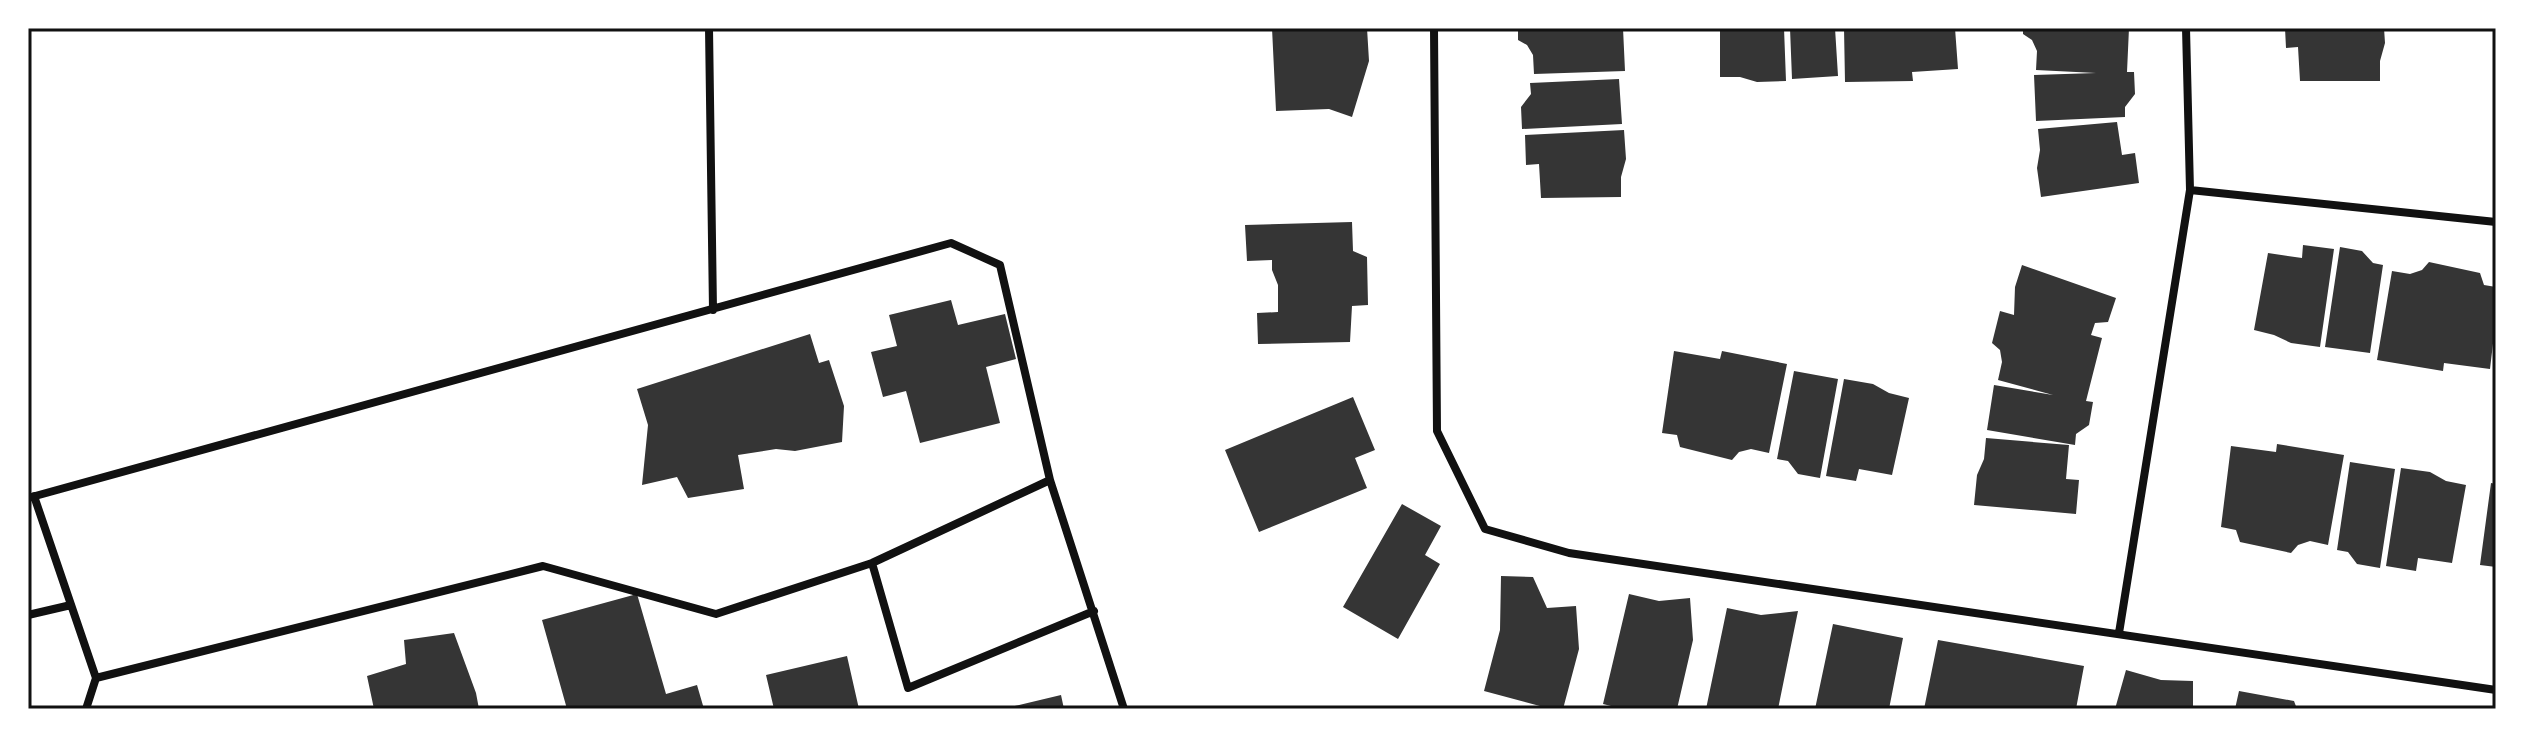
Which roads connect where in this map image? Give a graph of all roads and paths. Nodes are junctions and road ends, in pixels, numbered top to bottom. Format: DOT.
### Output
graph roads {
  1 [pos="709,28"];
  2 [pos="1434,28"];
  3 [pos="2186,28"];
  4 [pos="2190,190"];
  5 [pos="2496,222"];
  6 [pos="713,310"];
  7 [pos="1050,480"];
  8 [pos="31,497"];
  9 [pos="872,563"];
  10 [pos="71,605"];
  11 [pos="1094,611"];
  12 [pos="28,615"];
  13 [pos="2119,633"];
  14 [pos="96,678"];
  15 [pos="2496,690"];
  16 [pos="86,709"];
  17 [pos="1124,709"];
  1 -- 6 [label="street"];
  2 -- 13 [label="street"];
  3 -- 4 [label="street"];
  4 -- 5 [label="street"];
  4 -- 13 [label="street"];
  6 -- 7 [label="street"];
  6 -- 8 [label="street"];
  7 -- 9 [label="street"];
  7 -- 11 [label="street"];
  8 -- 10 [label="street"];
  9 -- 11 [label="street"];
  9 -- 14 [label="street"];
  10 -- 12 [label="street"];
  10 -- 14 [label="street"];
  11 -- 17 [label="street"];
  13 -- 15 [label="street"];
  14 -- 16 [label="street"];
}
